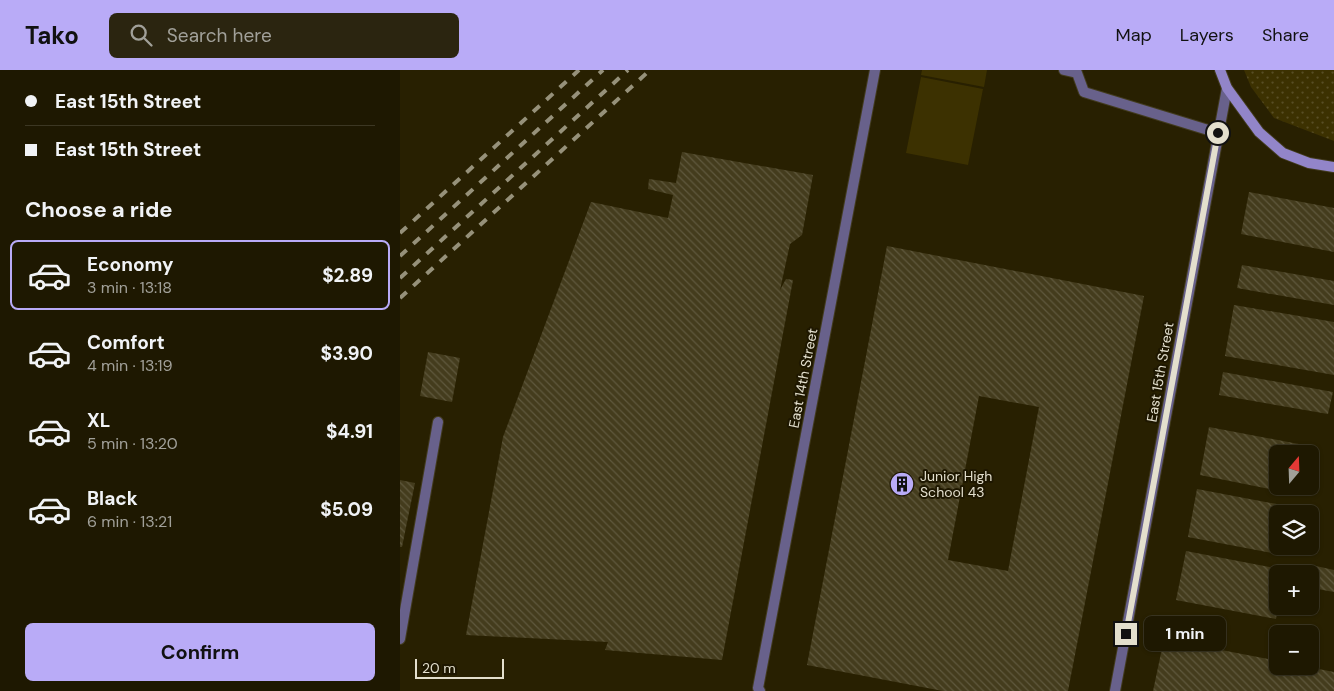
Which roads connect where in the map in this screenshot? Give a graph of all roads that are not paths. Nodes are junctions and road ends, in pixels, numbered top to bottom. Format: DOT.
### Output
graph roads {
  1 [pos="875,70"];
  2 [pos="1064,70"];
  3 [pos="1220,70"];
  4 [pos="1227,88"];
  5 [pos="1218,133"];
  6 [pos="1334,167"];
  7 [pos="438,422"];
  8 [pos="400,639"];
  9 [pos="760,691"];
  10 [pos="1115,691"];
  1 -- 9 [label="street, East 14th Street"];
  2 -- 5 [label="street"];
  3 -- 4 [label="main road"];
  4 -- 5 [label="street, East 15th Street"];
  4 -- 6 [label="main road"];
  5 -- 10 [label="street, East 15th Street"];
  7 -- 8 [label="street"];
}
